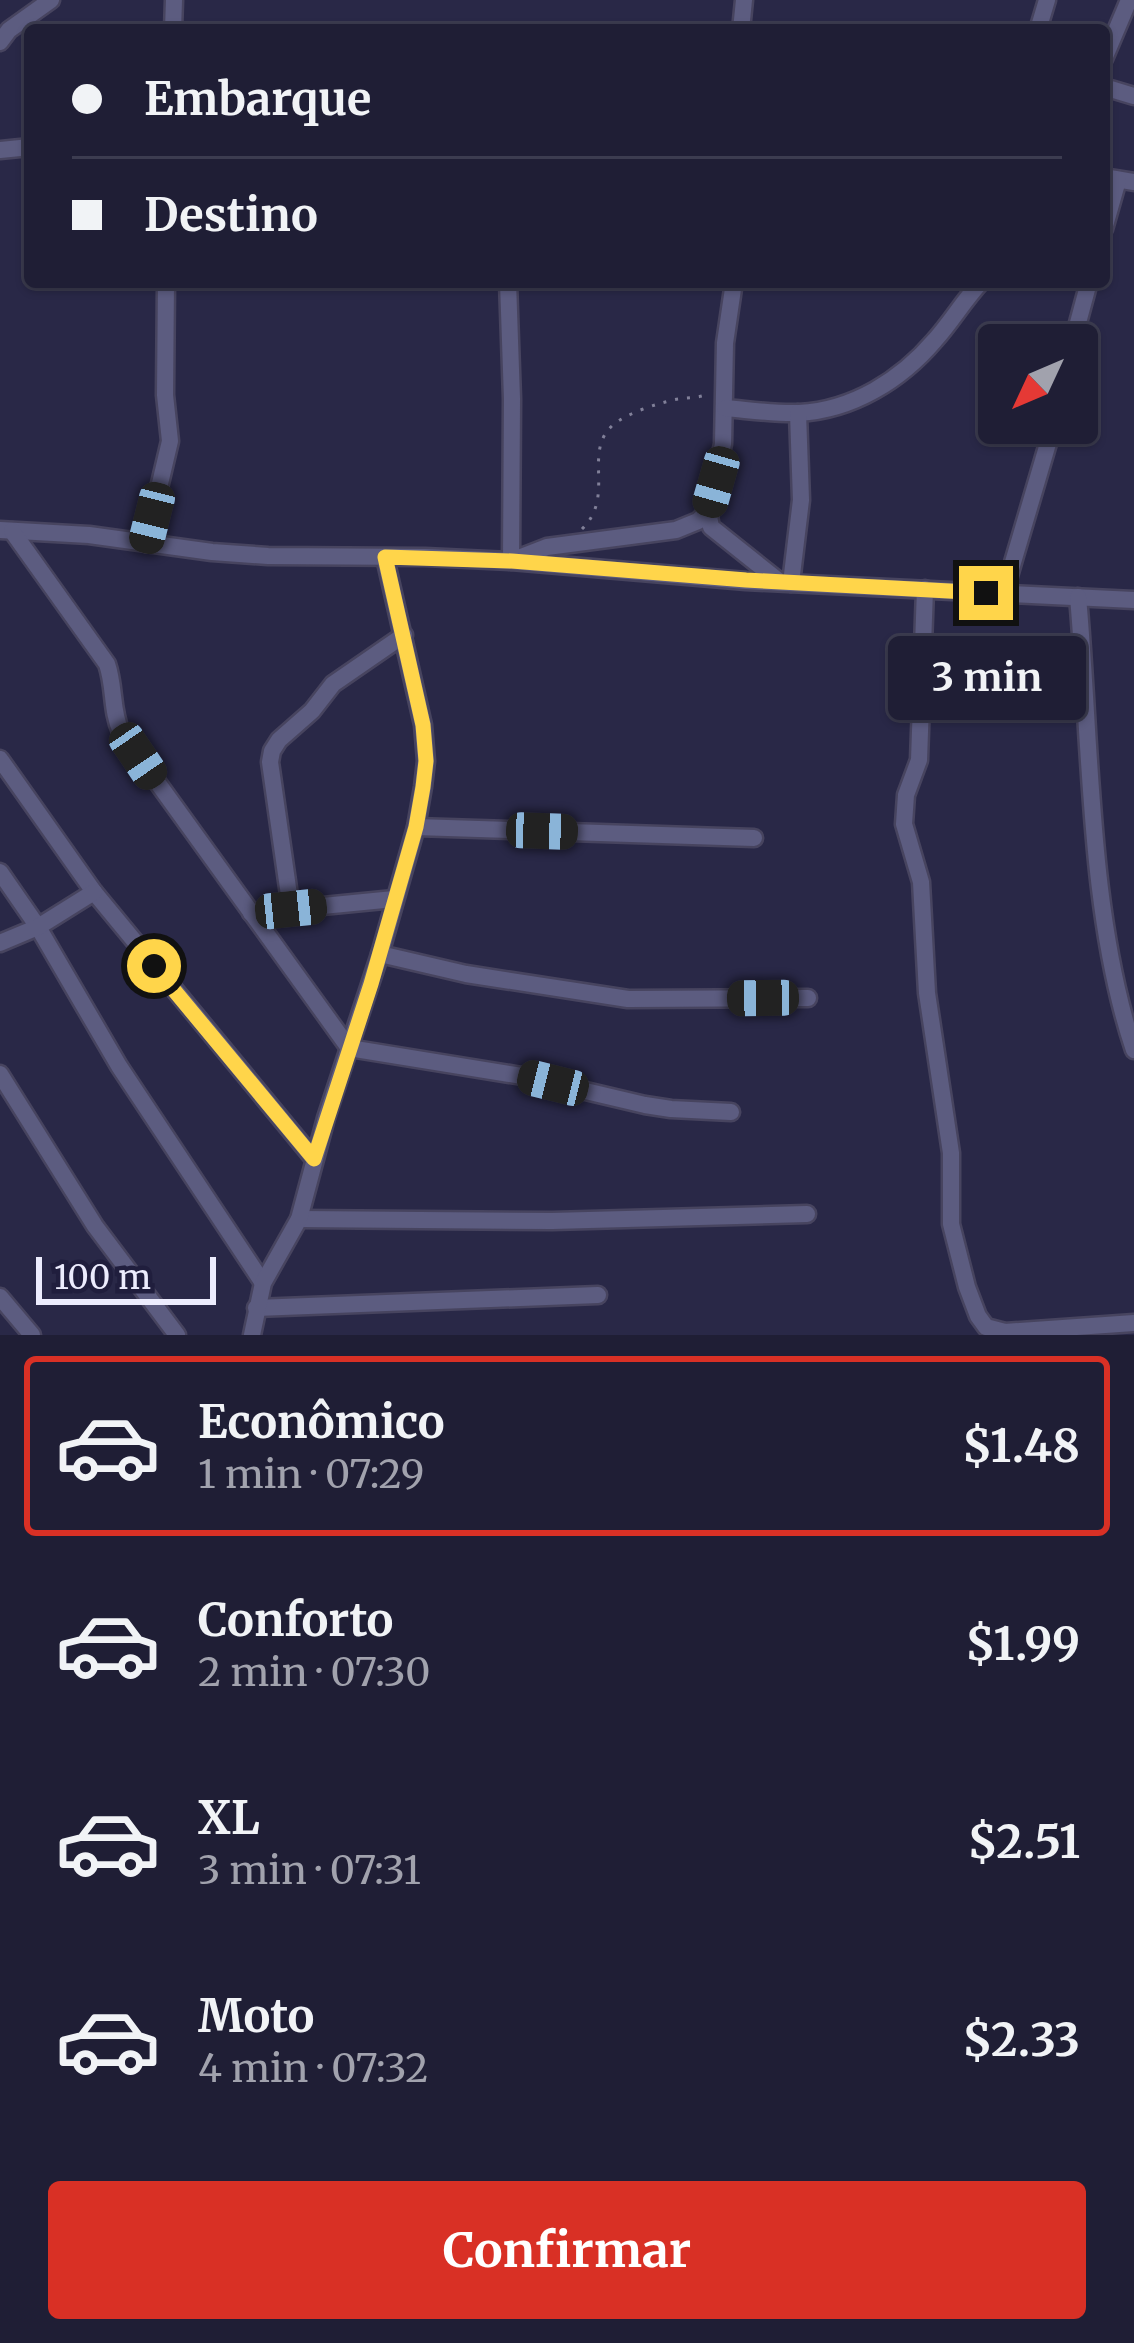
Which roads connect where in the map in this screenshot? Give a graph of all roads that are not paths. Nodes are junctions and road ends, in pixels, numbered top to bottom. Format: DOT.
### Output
graph roads {
  1 [pos="51,0"];
  2 [pos="1129,0"];
  3 [pos="3,34"];
  4 [pos="1110,45"];
  5 [pos="166,288"];
  6 [pos="508,288"];
  7 [pos="733,288"];
  8 [pos="960,288"];
  9 [pos="975,288"];
  10 [pos="1087,288"];
  11 [pos="962,302"];
  12 [pos="1078,324"];
  13 [pos="725,408"];
  14 [pos="798,413"];
  15 [pos="1048,444"];
  16 [pos="708,511"];
  17 [pos="6,530"];
  18 [pos="146,543"];
  19 [pos="385,557"];
  20 [pos="512,561"];
  21 [pos="786,582"];
  22 [pos="925,590"];
  23 [pos="1004,593"];
  24 [pos="1078,597"];
  25 [pos="1134,600"];
  26 [pos="404,634"];
  27 [pos="0,759"];
  28 [pos="416,827"];
  29 [pos="754,838"];
  30 [pos="0,872"];
  31 [pos="94,892"];
  32 [pos="394,899"];
  33 [pos="291,909"];
  34 [pos="251,913"];
  35 [pos="38,927"];
  36 [pos="0,943"];
  37 [pos="380,954"];
  38 [pos="808,998"];
  39 [pos="349,1048"];
  40 [pos="1134,1050"];
  41 [pos="0,1074"];
  42 [pos="731,1112"];
  43 [pos="314,1159"];
  44 [pos="807,1214"];
  45 [pos="299,1219"];
  46 [pos="263,1283"];
  47 [pos="598,1295"];
  48 [pos="0,1297"];
  49 [pos="256,1308"];
  50 [pos="1133,1329"];
  51 [pos="32,1335"];
  52 [pos="177,1335"];
  53 [pos="252,1335"];
  1 -- 3 [label="street"];
  2 -- 4 [label="street"];
  5 -- 18 [label="street"];
  6 -- 20 [label="street"];
  7 -- 13 [label="street"];
  8 -- 11 [label="street"];
  9 -- 11 [label="street"];
  10 -- 12 [label="street"];
  11 -- 14 [label="street"];
  13 -- 14 [label="street"];
  13 -- 16 [label="street"];
  14 -- 21 [label="street"];
  15 -- 23 [label="street"];
  16 -- 20 [label="street"];
  16 -- 21 [label="street"];
  17 -- 18 [label="street"];
  17 -- 34 [label="street"];
  18 -- 19 [label="street"];
  19 -- 20 [label="street"];
  19 -- 26 [label="street"];
  20 -- 21 [label="street"];
  21 -- 22 [label="street"];
  22 -- 23 [label="street"];
  22 -- 50 [label="street"];
  23 -- 24 [label="street"];
  24 -- 25 [label="street"];
  24 -- 40 [label="street"];
  26 -- 28 [label="street"];
  26 -- 33 [label="street"];
  27 -- 31 [label="street"];
  28 -- 29 [label="street"];
  28 -- 32 [label="street"];
  30 -- 35 [label="street"];
  31 -- 35 [label="street"];
  31 -- 43 [label="street"];
  32 -- 33 [label="street"];
  32 -- 37 [label="street"];
  33 -- 34 [label="street"];
  34 -- 39 [label="street"];
  35 -- 36 [label="street"];
  35 -- 46 [label="street"];
  37 -- 38 [label="street"];
  37 -- 39 [label="street"];
  39 -- 42 [label="street"];
  39 -- 43 [label="street"];
  41 -- 52 [label="street"];
  43 -- 45 [label="street"];
  44 -- 45 [label="street"];
  45 -- 46 [label="street"];
  46 -- 49 [label="street"];
  47 -- 49 [label="street"];
  48 -- 51 [label="street"];
  49 -- 53 [label="street"];
}
